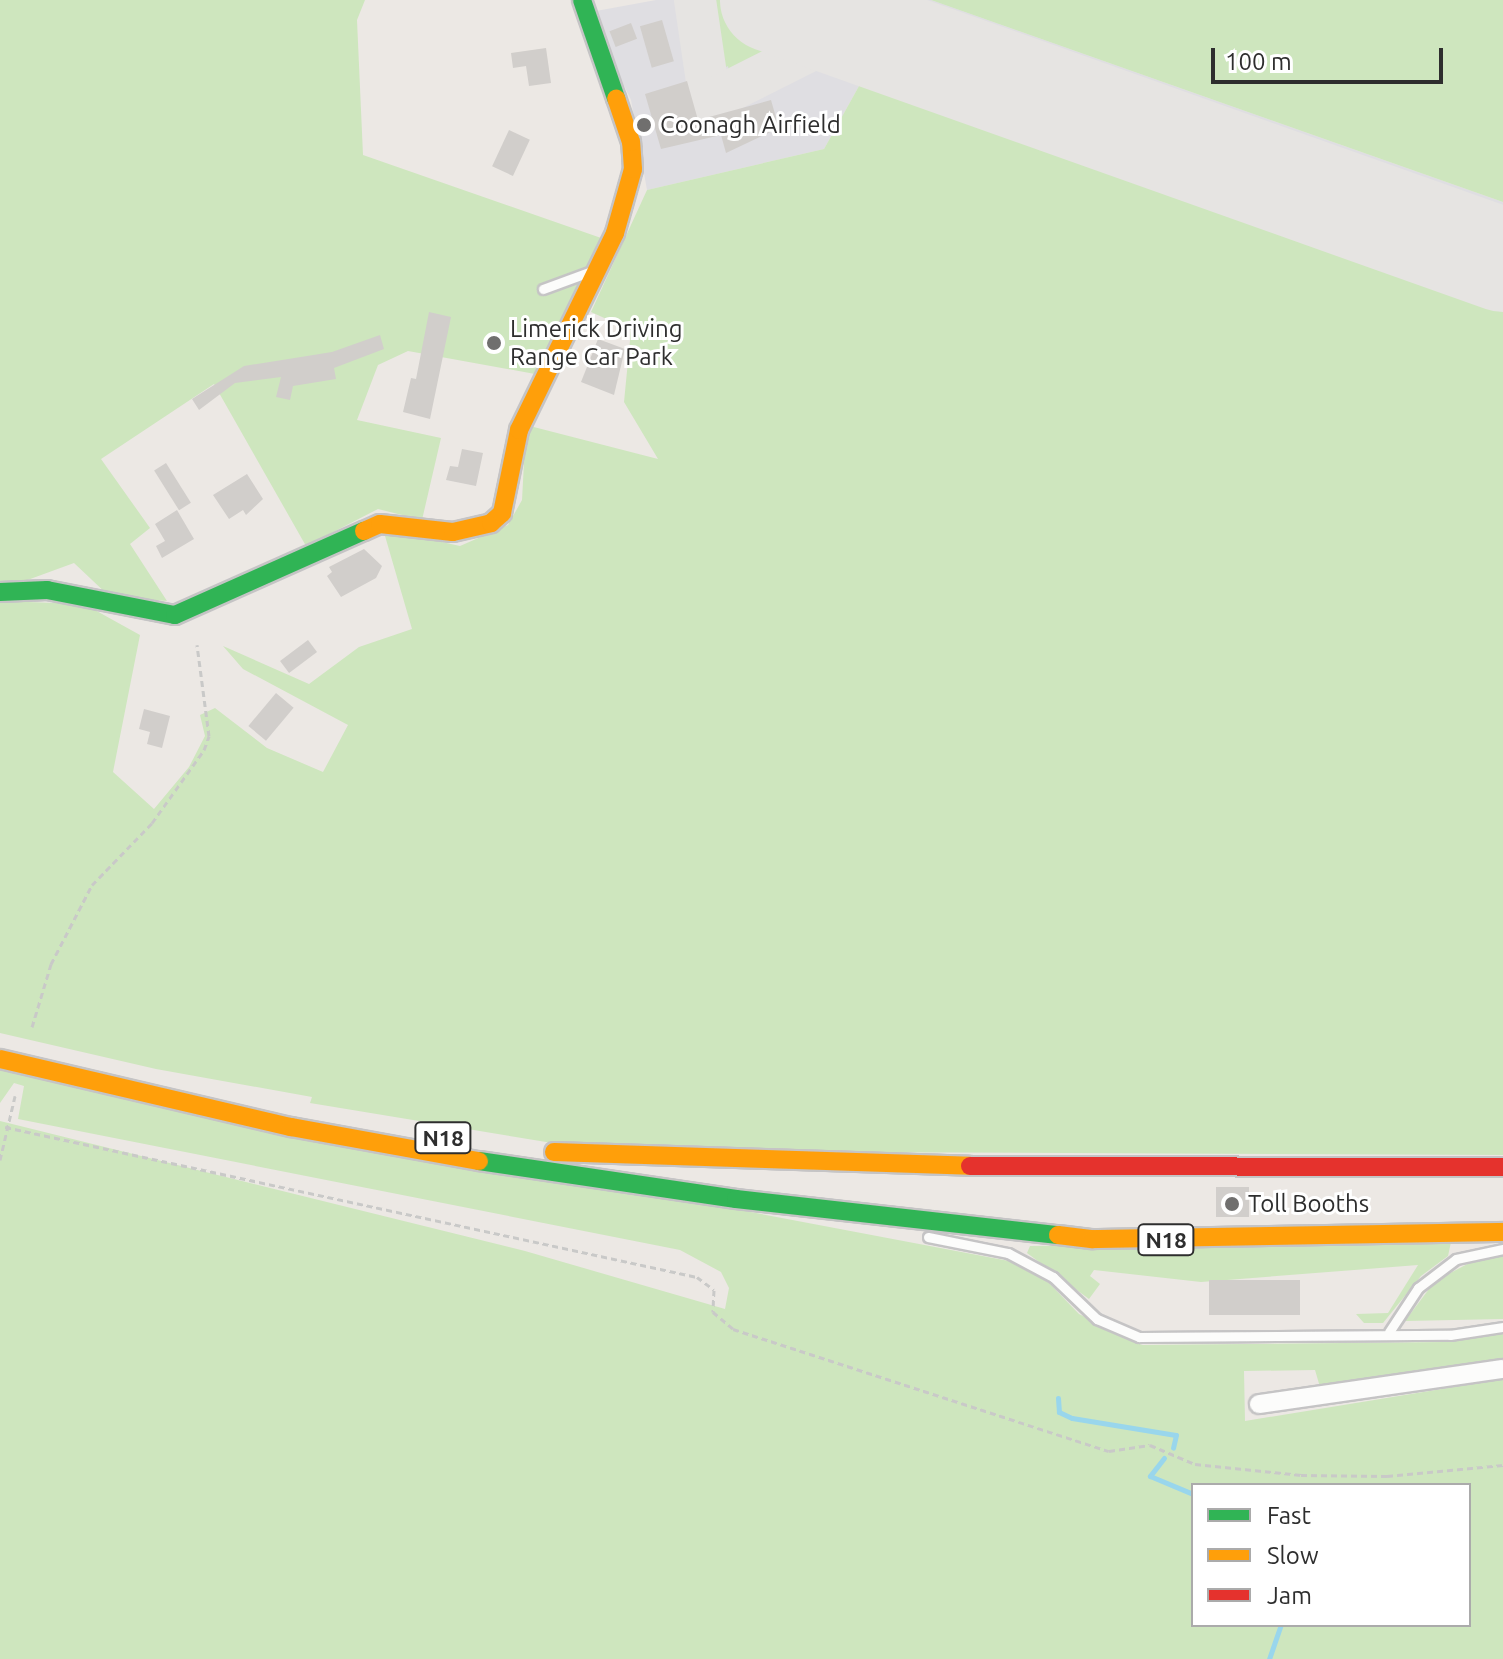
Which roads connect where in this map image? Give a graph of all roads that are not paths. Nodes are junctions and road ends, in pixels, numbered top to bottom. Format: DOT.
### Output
graph roads {
  1 [pos="582,0"];
  2 [pos="599,268"];
  3 [pos="543,289"];
  4 [pos="0,592"];
  5 [pos="0,1045"];
  6 [pos="0,1059"];
  7 [pos="1503,1167"];
  8 [pos="830,1209"];
  9 [pos="898,1229"];
  10 [pos="1503,1232"];
  11 [pos="911,1233"];
  12 [pos="1503,1249"];
  13 [pos="1503,1327"];
  14 [pos="1389,1332"];
  15 [pos="1503,1369"];
  16 [pos="1259,1404"];
  1 -- 2 [label="main road"];
  2 -- 3 [label="lane"];
  2 -- 4 [label="main road"];
  5 -- 7 [label="main road, N18"];
  6 -- 8 [label="main road, N18"];
  8 -- 9 [label="lane"];
  8 -- 10 [label="main road, N18"];
  11 -- 14 [label="lane"];
  12 -- 14 [label="lane"];
  13 -- 14 [label="lane"];
  15 -- 16 [label="street"];
}
